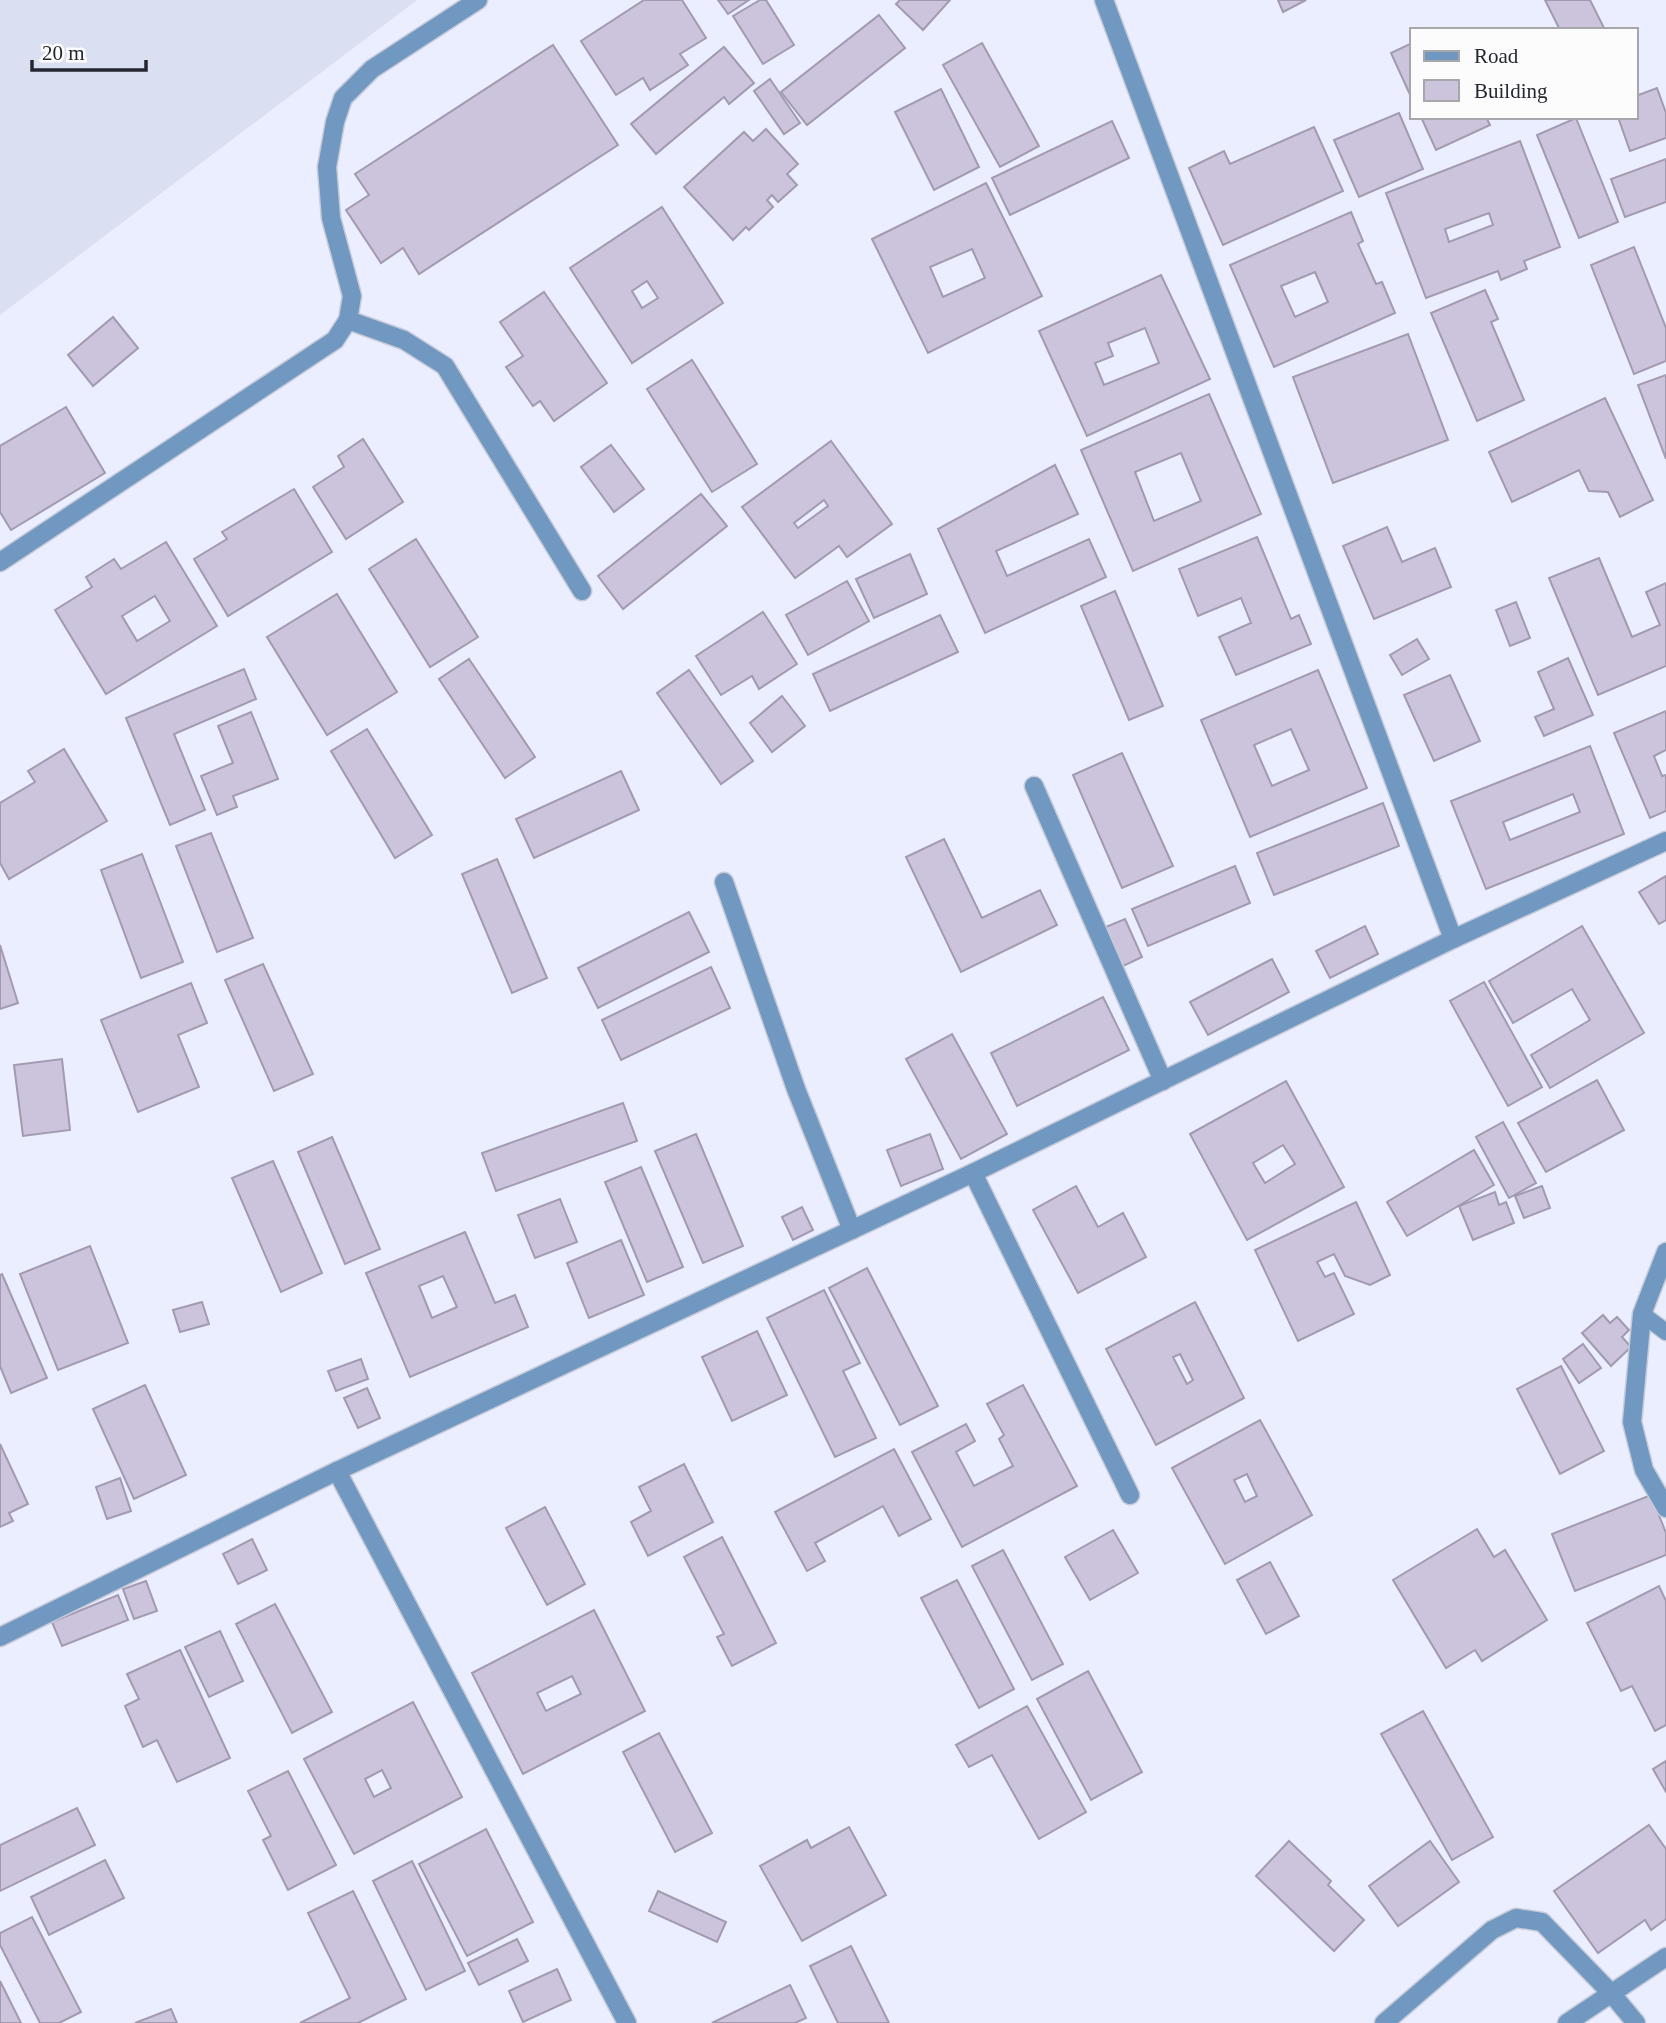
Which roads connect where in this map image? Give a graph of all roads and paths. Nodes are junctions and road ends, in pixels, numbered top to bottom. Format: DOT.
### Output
graph roads {
  1 [pos="478,0"];
  2 [pos="1104,0"];
  3 [pos="348,320"];
  4 [pos="0,562"];
  5 [pos="582,591"];
  6 [pos="1034,786"];
  7 [pos="1666,841"];
  8 [pos="724,882"];
  9 [pos="1453,939"];
  10 [pos="1163,1081"];
  11 [pos="973,1173"];
  12 [pos="852,1230"];
  13 [pos="1666,1252"];
  14 [pos="1642,1314"];
  15 [pos="1666,1332"];
  16 [pos="337,1471"];
  17 [pos="1130,1494"];
  18 [pos="1666,1508"];
  19 [pos="0,1637"];
  20 [pos="1666,1957"];
  21 [pos="1611,1993"];
  22 [pos="628,2023"];
  23 [pos="1384,2023"];
  24 [pos="1567,2023"];
  25 [pos="1636,2023"];
  1 -- 3 [label="street"];
  2 -- 9 [label="street"];
  3 -- 4 [label="street"];
  3 -- 5 [label="street"];
  6 -- 10 [label="street"];
  7 -- 9 [label="street"];
  8 -- 12 [label="street"];
  9 -- 10 [label="street"];
  10 -- 11 [label="street"];
  11 -- 12 [label="street"];
  11 -- 17 [label="street"];
  12 -- 16 [label="street"];
  13 -- 14 [label="street"];
  14 -- 15 [label="lane"];
  14 -- 18 [label="street"];
  16 -- 19 [label="street"];
  16 -- 22 [label="street"];
  20 -- 21 [label="street"];
  21 -- 23 [label="street"];
  21 -- 24 [label="street"];
  21 -- 25 [label="street"];
}
